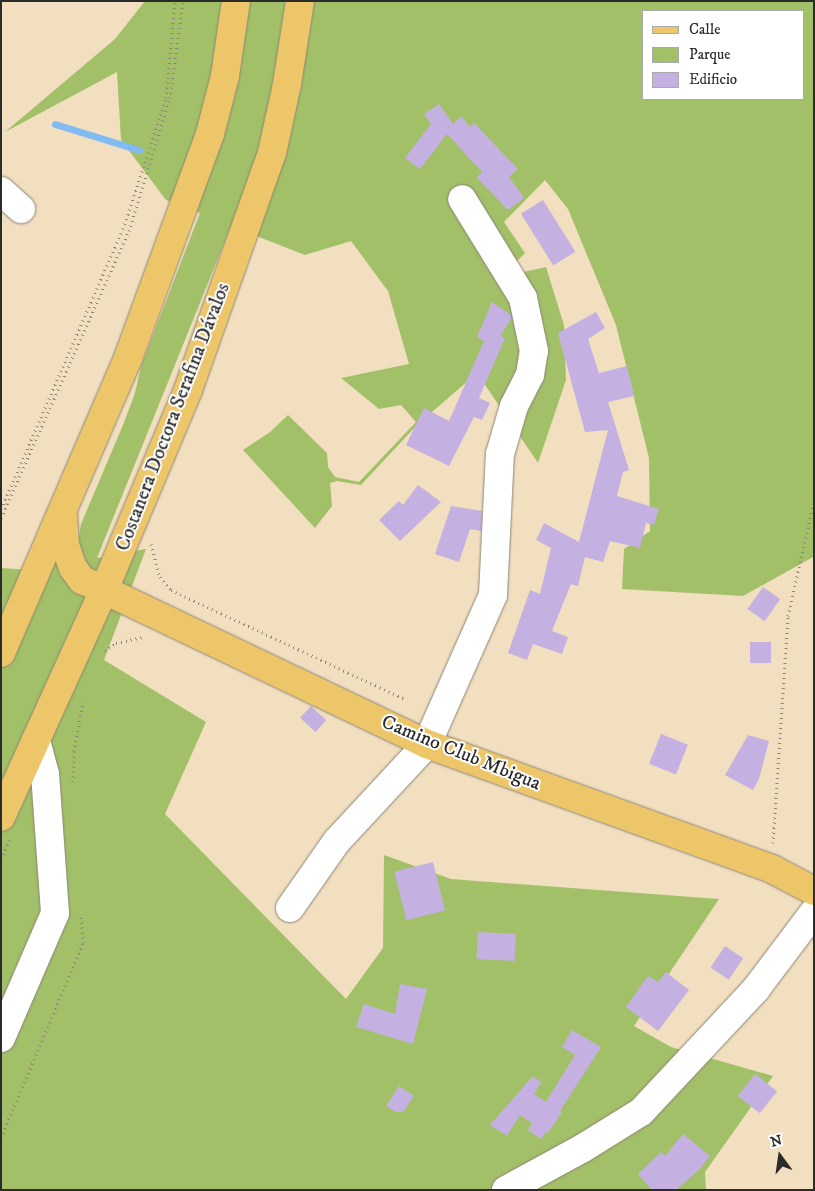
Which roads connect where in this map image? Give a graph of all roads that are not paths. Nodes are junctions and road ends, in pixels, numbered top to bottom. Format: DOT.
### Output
graph roads {
  1 [pos="236,1"];
  2 [pos="300,1"];
  3 [pos="1,191"];
  4 [pos="462,200"];
  5 [pos="21,210"];
  6 [pos="63,513"];
  7 [pos="104,590"];
  8 [pos="1,652"];
  9 [pos="36,740"];
  10 [pos="427,744"];
  11 [pos="1,817"];
  12 [pos="814,891"];
  13 [pos="290,908"];
  14 [pos="814,912"];
  15 [pos="1,1038"];
  16 [pos="506,1190"];
  1 -- 6 [label="main road"];
  2 -- 7 [label="main road, Costanera Doctora Serafina Dávalos"];
  3 -- 5 [label="street"];
  4 -- 10 [label="street"];
  6 -- 7 [label="main road, Camino Club Mbigua"];
  6 -- 8 [label="main road"];
  7 -- 9 [label="main road, Costanera Doctora Serafina Dávalos"];
  7 -- 10 [label="main road, Camino Club Mbigua"];
  9 -- 11 [label="main road, Costanera Doctora Serafina Dávalos"];
  9 -- 15 [label="street"];
  10 -- 12 [label="main road, Camino Club Mbigua"];
  10 -- 13 [label="street"];
  14 -- 16 [label="street"];
}
